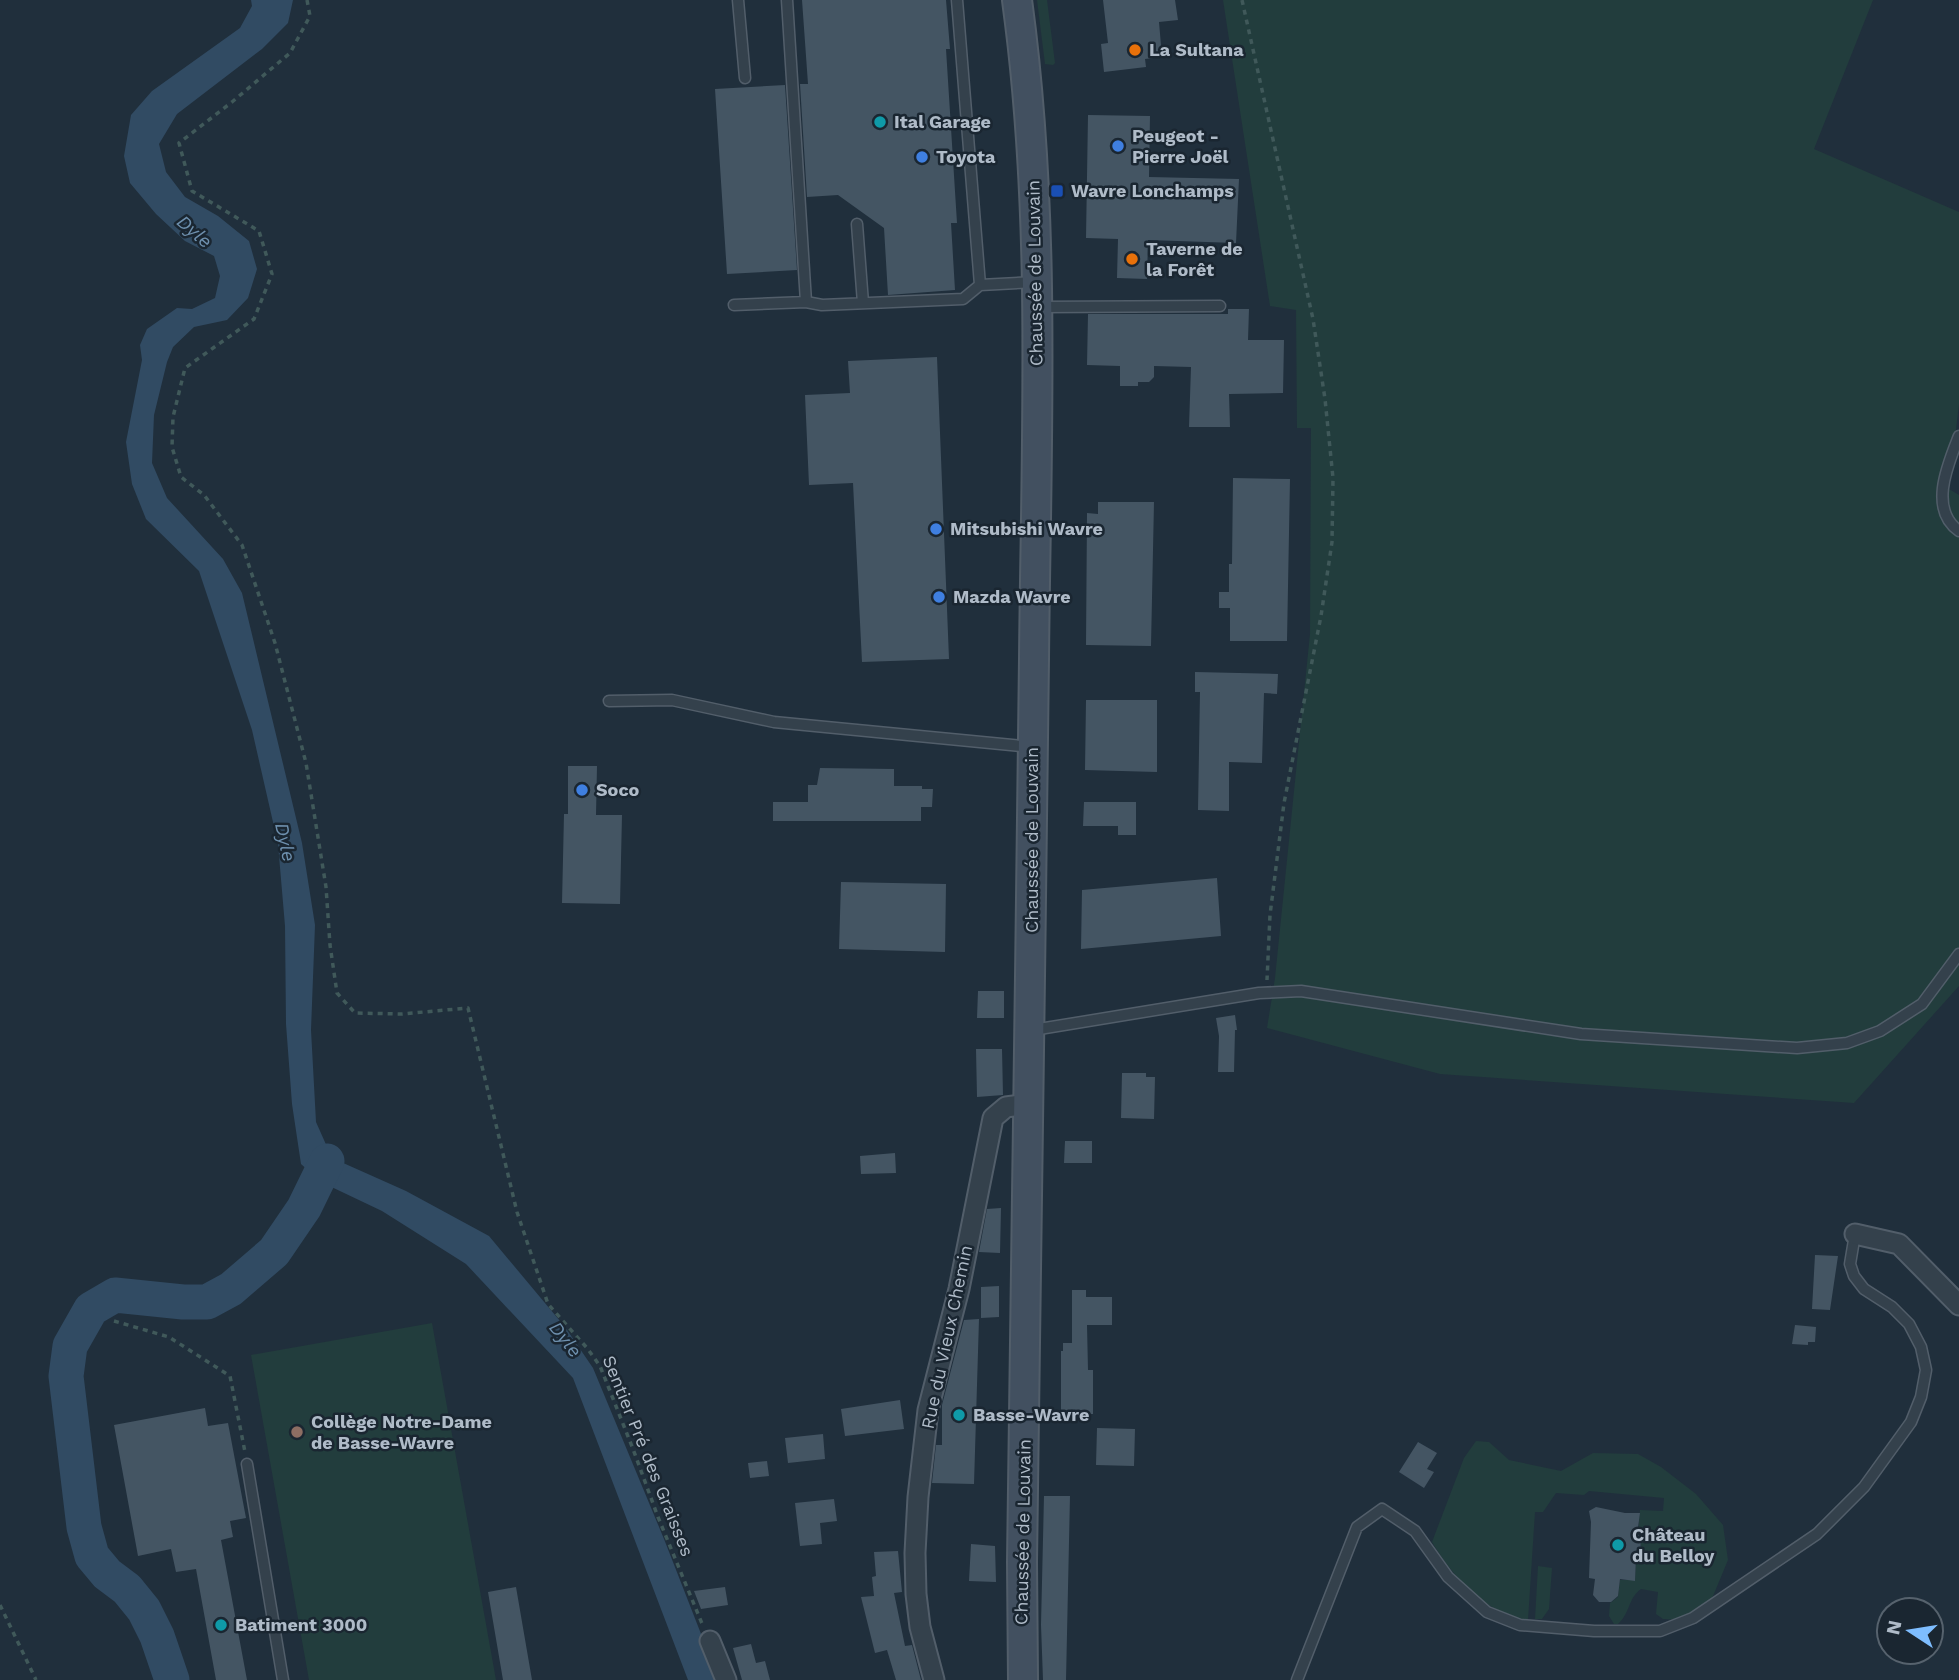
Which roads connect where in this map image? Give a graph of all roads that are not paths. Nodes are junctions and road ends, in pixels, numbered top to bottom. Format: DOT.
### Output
graph roads {
  1 [pos="738,0"];
  2 [pos="787,0"];
  3 [pos="957,0"];
  4 [pos="1017,0"];
  5 [pos="745,78"];
  6 [pos="857,224"];
  7 [pos="980,285"];
  8 [pos="1037,294"];
  9 [pos="806,302"];
  10 [pos="863,303"];
  11 [pos="734,305"];
  12 [pos="1220,306"];
  13 [pos="1959,436"];
  14 [pos="1959,531"];
  15 [pos="609,701"];
  16 [pos="1033,747"];
  17 [pos="1959,954"];
  18 [pos="1029,1031"];
  19 [pos="1029,1104"];
  20 [pos="1855,1234"];
  21 [pos="1959,1305"];
  22 [pos="247,1464"];
  23 [pos="710,1641"];
  24 [pos="283,1680"];
  25 [pos="726,1680"];
  26 [pos="934,1680"];
  27 [pos="1023,1680"];
  28 [pos="1297,1680"];
  1 -- 5 [label="lane"];
  2 -- 9 [label="lane"];
  3 -- 7 [label="lane"];
  4 -- 8 [label="main road, Chaussée de Louvain"];
  6 -- 10 [label="lane"];
  7 -- 8 [label="lane"];
  7 -- 10 [label="lane"];
  8 -- 12 [label="lane"];
  8 -- 16 [label="main road, Chaussée de Louvain"];
  9 -- 10 [label="lane"];
  9 -- 11 [label="lane"];
  13 -- 14 [label="lane"];
  15 -- 16 [label="lane"];
  16 -- 18 [label="main road, Chaussée de Louvain"];
  17 -- 18 [label="lane"];
  18 -- 19 [label="main road, Chaussée de Louvain"];
  19 -- 26 [label="street, Rue du Vieux Chemin"];
  19 -- 27 [label="main road, Chaussée de Louvain"];
  20 -- 21 [label="street"];
  20 -- 28 [label="lane"];
  22 -- 24 [label="lane"];
  23 -- 25 [label="street"];
}
